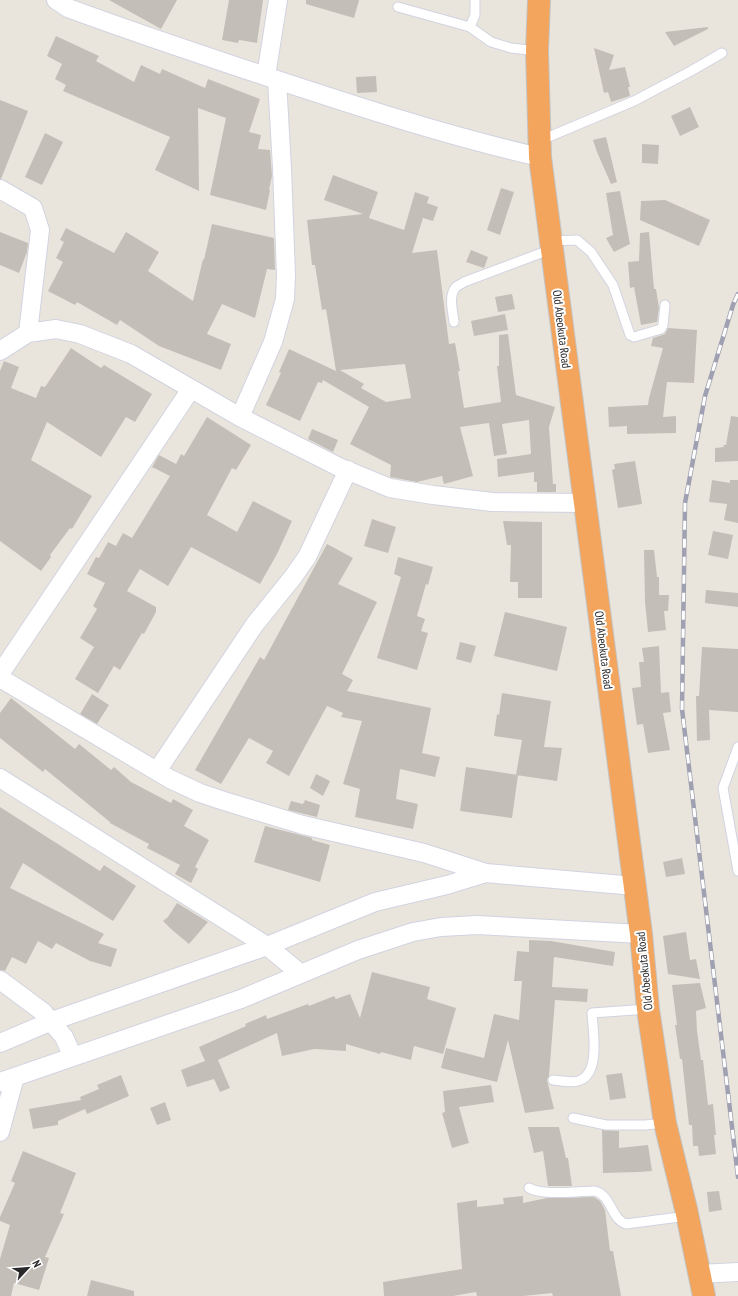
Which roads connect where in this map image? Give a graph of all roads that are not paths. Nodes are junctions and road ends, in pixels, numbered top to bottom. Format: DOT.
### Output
graph roads {
  1 [pos="56,0"];
  2 [pos="278,0"];
  3 [pos="475,0"];
  4 [pos="539,0"];
  5 [pos="398,7"];
  6 [pos="470,27"];
  7 [pos="537,51"];
  8 [pos="722,53"];
  9 [pos="271,78"];
  10 [pos="540,149"];
  11 [pos="0,189"];
  12 [pos="552,245"];
  13 [pos="665,305"];
  14 [pos="454,322"];
  15 [pos="28,333"];
  16 [pos="0,351"];
  17 [pos="191,389"];
  18 [pos="240,417"];
  19 [pos="348,470"];
  20 [pos="585,503"];
  21 [pos="0,674"];
  22 [pos="0,678"];
  23 [pos="738,747"];
  24 [pos="157,771"];
  25 [pos="0,778"];
  26 [pos="738,871"];
  27 [pos="486,873"];
  28 [pos="635,886"];
  29 [pos="641,934"];
  30 [pos="267,946"];
  31 [pos="301,974"];
  32 [pos="0,980"];
  33 [pos="648,1008"];
  34 [pos="52,1021"];
  35 [pos="0,1043"];
  36 [pos="73,1057"];
  37 [pos="8,1080"];
  38 [pos="553,1080"];
  39 [pos="573,1118"];
  40 [pos="665,1123"];
  41 [pos="0,1132"];
  42 [pos="529,1188"];
  43 [pos="687,1216"];
  44 [pos="738,1272"];
  45 [pos="699,1274"];
  46 [pos="704,1296"];
  1 -- 9 [label="street"];
  2 -- 9 [label="street"];
  3 -- 6 [label="lane"];
  4 -- 7 [label="highway, Old Abeokuta Road"];
  5 -- 6 [label="lane"];
  6 -- 7 [label="lane"];
  7 -- 10 [label="highway, Old Abeokuta Road"];
  8 -- 10 [label="lane"];
  9 -- 10 [label="street"];
  9 -- 18 [label="street"];
  10 -- 12 [label="highway, Old Abeokuta Road"];
  11 -- 15 [label="street"];
  12 -- 13 [label="lane"];
  12 -- 14 [label="lane"];
  12 -- 20 [label="highway, Old Abeokuta Road"];
  15 -- 16 [label="street"];
  15 -- 17 [label="street"];
  17 -- 18 [label="street"];
  17 -- 21 [label="street"];
  18 -- 19 [label="street"];
  19 -- 20 [label="street"];
  19 -- 24 [label="street"];
  20 -- 28 [label="highway, Old Abeokuta Road"];
  22 -- 24 [label="street"];
  23 -- 26 [label="lane"];
  24 -- 27 [label="street"];
  25 -- 30 [label="street"];
  27 -- 28 [label="street"];
  27 -- 30 [label="street"];
  28 -- 29 [label="highway, Old Abeokuta Road"];
  29 -- 31 [label="street"];
  29 -- 33 [label="highway, Old Abeokuta Road"];
  30 -- 31 [label="street"];
  30 -- 34 [label="street"];
  31 -- 36 [label="street"];
  32 -- 34 [label="street"];
  33 -- 38 [label="lane"];
  33 -- 40 [label="highway, Old Abeokuta Road"];
  34 -- 35 [label="street"];
  34 -- 36 [label="street"];
  36 -- 37 [label="street"];
  37 -- 41 [label="street"];
  39 -- 40 [label="lane"];
  40 -- 43 [label="highway, Old Abeokuta Road"];
  42 -- 43 [label="lane"];
  43 -- 45 [label="highway, Old Abeokuta Road"];
  44 -- 45 [label="street"];
  45 -- 46 [label="highway, Old Abeokuta Road"];
}
